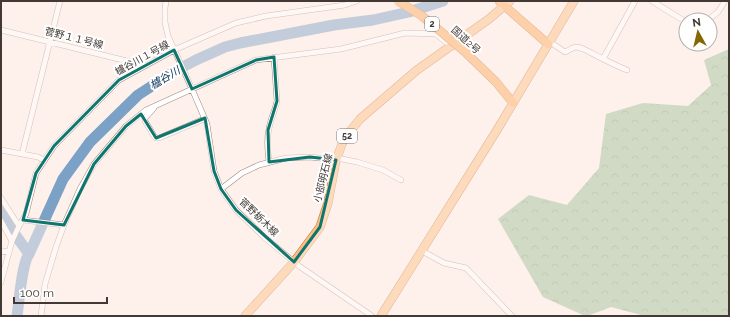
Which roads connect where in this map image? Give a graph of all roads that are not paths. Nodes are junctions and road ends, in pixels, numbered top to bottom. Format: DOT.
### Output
graph roads {
  1 [pos="60,1"];
  2 [pos="166,1"];
  3 [pos="357,1"];
  4 [pos="398,1"];
  5 [pos="574,1"];
  6 [pos="635,1"];
  7 [pos="652,1"];
  8 [pos="725,1"];
  9 [pos="505,2"];
  10 [pos="344,3"];
  11 [pos="718,12"];
  12 [pos="678,17"];
  13 [pos="1,30"];
  14 [pos="50,42"];
  15 [pos="549,43"];
  16 [pos="451,46"];
  17 [pos="174,50"];
  18 [pos="274,57"];
  19 [pos="602,59"];
  20 [pos="141,67"];
  21 [pos="627,70"];
  22 [pos="192,89"];
  23 [pos="513,103"];
  24 [pos="154,106"];
  25 [pos="204,118"];
  26 [pos="1,150"];
  27 [pos="22,154"];
  28 [pos="337,159"];
  29 [pos="44,160"];
  30 [pos="269,162"];
  31 [pos="401,180"];
  32 [pos="221,189"];
  33 [pos="1,198"];
  34 [pos="23,220"];
  35 [pos="1,221"];
  36 [pos="64,225"];
  37 [pos="19,226"];
  38 [pos="12,241"];
  39 [pos="9,251"];
  40 [pos="422,251"];
  41 [pos="1,252"];
  42 [pos="294,262"];
  43 [pos="1,282"];
  44 [pos="41,316"];
  45 [pos="245,316"];
  46 [pos="372,316"];
  47 [pos="381,316"];
  48 [pos="512,316"];
  1 -- 14 [label="street"];
  2 -- 17 [label="street"];
  3 -- 10 [label="street, 櫨谷川１号線"];
  4 -- 23 [label="highway, 国道2号 / 2, bridge"];
  5 -- 15 [label="main road"];
  6 -- 19 [label="street"];
  7 -- 12 [label="street"];
  8 -- 11 [label="street"];
  9 -- 15 [label="highway"];
  9 -- 16 [label="main road, 小部明石線 / 52"];
  10 -- 17 [label="street, 櫨谷川１号線"];
  13 -- 14 [label="street, 菅野１１号線"];
  14 -- 20 [label="street, 菅野１１号線"];
  14 -- 27 [label="street"];
  15 -- 19 [label="street"];
  15 -- 23 [label="main road"];
  16 -- 18 [label="street"];
  16 -- 28 [label="main road, 小部明石線 / 52"];
  17 -- 20 [label="street, 櫨谷川１号線"];
  17 -- 22 [label="street, 菅野栃木線"];
  18 -- 22 [label="street"];
  18 -- 30 [label="street"];
  19 -- 21 [label="street"];
  20 -- 29 [label="street, 櫨谷川１号線"];
  22 -- 24 [label="street"];
  22 -- 25 [label="street, 菅野栃木線"];
  23 -- 40 [label="main road"];
  24 -- 25 [label="street"];
  24 -- 36 [label="street"];
  25 -- 32 [label="street, 菅野栃木線"];
  26 -- 27 [label="street"];
  27 -- 29 [label="street"];
  28 -- 30 [label="street"];
  28 -- 31 [label="street"];
  28 -- 42 [label="main road, 小部明石線 / 52"];
  29 -- 34 [label="street, 櫨谷川１号線"];
  30 -- 32 [label="street"];
  32 -- 42 [label="street, 菅野栃木線"];
  33 -- 37 [label="street"];
  34 -- 36 [label="street"];
  34 -- 37 [label="street, 櫨谷川１号線"];
  35 -- 38 [label="street"];
  36 -- 44 [label="street"];
  37 -- 38 [label="street, 櫨谷川１号線"];
  38 -- 39 [label="street, 櫨谷川１号線"];
  39 -- 41 [label="street"];
  39 -- 43 [label="street, 櫨谷川１号線"];
  40 -- 47 [label="main road"];
  40 -- 48 [label="street"];
  42 -- 45 [label="main road, 小部明石線 / 52"];
  42 -- 46 [label="street, 菅野栃木線"];
}
